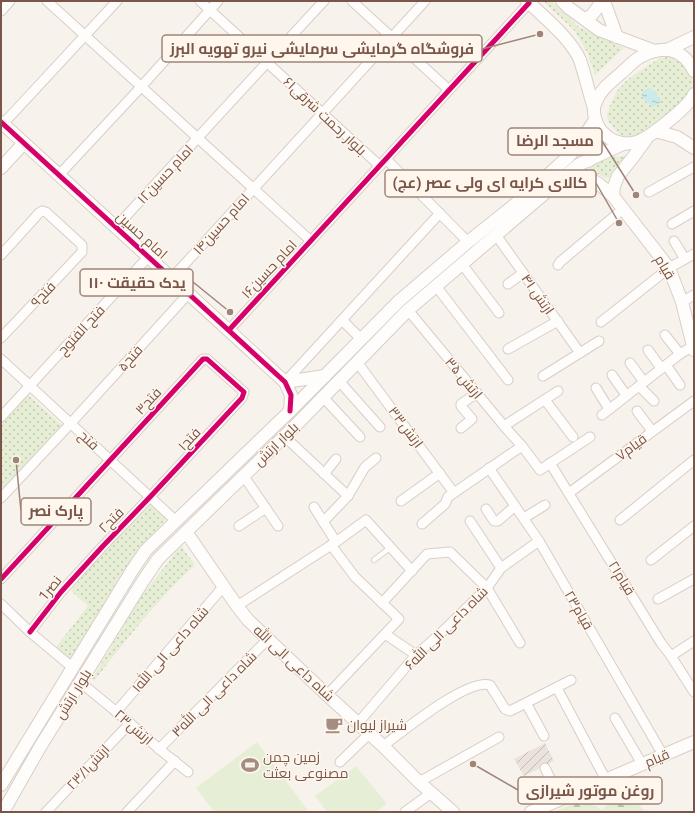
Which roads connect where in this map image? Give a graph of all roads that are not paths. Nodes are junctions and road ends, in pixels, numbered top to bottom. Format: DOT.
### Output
graph roads {
  1 [pos="10,1"];
  2 [pos="47,1"];
  3 [pos="116,1"];
  4 [pos="200,1"];
  5 [pos="218,1"];
  6 [pos="324,1"];
  7 [pos="352,1"];
  8 [pos="425,1"];
  9 [pos="562,1"];
  10 [pos="600,1"];
  11 [pos="604,1"];
  12 [pos="528,2"];
  13 [pos="210,10"];
  14 [pos="1,11"];
  15 [pos="584,19"];
  16 [pos="85,36"];
  17 [pos="392,37"];
  18 [pos="617,37"];
  19 [pos="694,37"];
  20 [pos="661,50"];
  21 [pos="267,62"];
  22 [pos="694,71"];
  23 [pos="141,87"];
  24 [pos="449,90"];
  25 [pos="694,94"];
  26 [pos="322,113"];
  27 [pos="595,114"];
  28 [pos="2,123"];
  29 [pos="651,134"];
  30 [pos="198,138"];
  31 [pos="24,143"];
  32 [pos="579,144"];
  33 [pos="623,144"];
  34 [pos="694,148"];
  35 [pos="588,161"];
  36 [pos="383,162"];
  37 [pos="694,167"];
  38 [pos="1,168"];
  39 [pos="569,173"];
  40 [pos="59,175"];
  41 [pos="254,189"];
  42 [pos="649,192"];
  43 [pos="613,196"];
  44 [pos="623,209"];
  45 [pos="694,211"];
  46 [pos="440,213"];
  47 [pos="672,224"];
  48 [pos="116,227"];
  49 [pos="496,235"];
  50 [pos="311,241"];
  51 [pos="674,241"];
  52 [pos="468,242"];
  53 [pos="694,254"];
  54 [pos="1,255"];
  55 [pos="148,257"];
  56 [pos="685,259"];
  57 [pos="462,264"];
  58 [pos="558,265"];
  59 [pos="669,268"];
  60 [pos="523,272"];
  61 [pos="172,278"];
  62 [pos="508,284"];
  63 [pos="436,286"];
  64 [pos="189,293"];
  65 [pos="694,295"];
  66 [pos="682,302"];
  67 [pos="408,310"];
  68 [pos="499,313"];
  69 [pos="342,320"];
  70 [pos="558,321"];
  71 [pos="601,322"];
  72 [pos="229,330"];
  73 [pos="665,335"];
  74 [pos="1,338"];
  75 [pos="361,339"];
  76 [pos="599,341"];
  77 [pos="693,348"];
  78 [pos="508,349"];
  79 [pos="648,350"];
  80 [pos="580,353"];
  81 [pos="680,354"];
  82 [pos="1,359"];
  83 [pos="357,362"];
  84 [pos="630,363"];
  85 [pos="664,367"];
  86 [pos="612,375"];
  87 [pos="325,376"];
  88 [pos="543,376"];
  89 [pos="508,380"];
  90 [pos="339,381"];
  91 [pos="285,382"];
  92 [pos="642,384"];
  93 [pos="680,384"];
  94 [pos="30,385"];
  95 [pos="596,388"];
  96 [pos="558,390"];
  97 [pos="477,393"];
  98 [pos="243,396"];
  99 [pos="626,396"];
  100 [pos="323,397"];
  101 [pos="545,400"];
  102 [pos="654,401"];
  103 [pos="694,401"];
  104 [pos="609,408"];
  105 [pos="290,411"];
  106 [pos="637,411"];
  107 [pos="602,415"];
  108 [pos="1,417"];
  109 [pos="71,423"];
  110 [pos="504,426"];
  111 [pos="380,427"];
  112 [pos="461,428"];
  113 [pos="652,432"];
  114 [pos="284,436"];
  115 [pos="360,437"];
  116 [pos="573,437"];
  117 [pos="590,438"];
  118 [pos="522,446"];
  119 [pos="376,458"];
  120 [pos="110,460"];
  121 [pos="336,460"];
  122 [pos="694,460"];
  123 [pos="550,463"];
  124 [pos="489,468"];
  125 [pos="440,473"];
  126 [pos="324,474"];
  127 [pos="244,475"];
  128 [pos="454,493"];
  129 [pos="569,493"];
  130 [pos="348,496"];
  131 [pos="150,497"];
  132 [pos="1,498"];
  133 [pos="401,501"];
  134 [pos="545,505"];
  135 [pos="515,506"];
  136 [pos="314,507"];
  137 [pos="266,508"];
  138 [pos="486,509"];
  139 [pos="524,518"];
  140 [pos="620,520"];
  141 [pos="176,521"];
  142 [pos="470,521"];
  143 [pos="323,522"];
  144 [pos="422,524"];
  145 [pos="238,526"];
  146 [pos="278,526"];
  147 [pos="694,526"];
  148 [pos="186,532"];
  149 [pos="539,541"];
  150 [pos="333,544"];
  151 [pos="391,547"];
  152 [pos="374,560"];
  153 [pos="651,560"];
  154 [pos="89,561"];
  155 [pos="501,568"];
  156 [pos="412,571"];
  157 [pos="1,579"];
  158 [pos="694,579"];
  159 [pos="223,587"];
  160 [pos="487,588"];
  161 [pos="658,599"];
  162 [pos="382,603"];
  163 [pos="1,604"];
  164 [pos="237,606"];
  165 [pos="30,632"];
  166 [pos="385,634"];
  167 [pos="268,639"];
  168 [pos="694,641"];
  169 [pos="520,643"];
  170 [pos="416,655"];
  171 [pos="672,656"];
  172 [pos="73,668"];
  173 [pos="571,680"];
  174 [pos="80,682"];
  175 [pos="557,688"];
  176 [pos="694,692"];
  177 [pos="327,695"];
  178 [pos="526,703"];
  179 [pos="116,712"];
  180 [pos="615,718"];
  181 [pos="130,723"];
  182 [pos="358,723"];
  183 [pos="369,734"];
  184 [pos="544,736"];
  185 [pos="499,737"];
  186 [pos="694,742"];
  187 [pos="383,746"];
  188 [pos="159,749"];
  189 [pos="663,755"];
  190 [pos="175,761"];
  191 [pos="340,762"];
  192 [pos="642,764"];
  193 [pos="545,768"];
  194 [pos="188,772"];
  195 [pos="606,780"];
  196 [pos="419,782"];
  197 [pos="1,785"];
  198 [pos="431,793"];
  199 [pos="560,799"];
  200 [pos="3,812"];
  201 [pos="46,812"];
  202 [pos="127,812"];
  203 [pos="405,812"];
  204 [pos="453,812"];
  205 [pos="531,812"];
  1 -- 14 [label="street"];
  2 -- 16 [label="street"];
  3 -- 16 [label="street"];
  4 -- 13 [label="street, بلوار رحمت شرقی۶۱"];
  5 -- 13 [label="street"];
  6 -- 21 [label="street, امام حسین۱۲"];
  7 -- 17 [label="street"];
  8 -- 17 [label="street, امام حسین۱۴"];
  9 -- 15 [label="main road"];
  10 -- 15 [label="main road"];
  11 -- 18 [label="main road"];
  12 -- 24 [label="street, امام حسین۱۶"];
  12 -- 27 [label="main road"];
  13 -- 21 [label="street, بلوار رحمت شرقی۶۱"];
  13 -- 23 [label="street"];
  15 -- 18 [label="main road"];
  16 -- 23 [label="street"];
  16 -- 28 [label="street"];
  17 -- 24 [label="street"];
  17 -- 26 [label="street, امام حسین۱۴"];
  18 -- 20 [label="main road"];
  19 -- 20 [label="main road, بلوار ارتش"];
  20 -- 22 [label="main road"];
  20 -- 27 [label="main road, بلوار ارتش"];
  21 -- 26 [label="street, بلوار رحمت شرقی۶۱"];
  21 -- 30 [label="street, امام حسین۱۲"];
  23 -- 30 [label="street"];
  23 -- 40 [label="street"];
  24 -- 36 [label="street, امام حسین۱۶"];
  25 -- 29 [label="main road"];
  26 -- 36 [label="street, بلوار رحمت شرقی۶۱"];
  26 -- 41 [label="street, امام حسین۱۴"];
  27 -- 32 [label="main road, بلوار ارتش"];
  27 -- 33 [label="main road"];
  28 -- 31 [label="main road, امام حسین"];
  29 -- 33 [label="main road, بلوار ارتش"];
  29 -- 34 [label="main road"];
  29 -- 43 [label="main road"];
  30 -- 41 [label="street"];
  30 -- 48 [label="street, امام حسین۱۲"];
  31 -- 38 [label="main road"];
  31 -- 40 [label="main road, امام حسین"];
  32 -- 35 [label="main road"];
  32 -- 52 [label="main road, بلوار ارتش"];
  33 -- 35 [label="main road, بلوار ارتش"];
  35 -- 39 [label="main road, بلوار ارتش"];
  36 -- 46 [label="street, بلوار رحمت شرقی۶۱"];
  36 -- 50 [label="street, امام حسین۱۶"];
  37 -- 42 [label="street"];
  39 -- 43 [label="main road, قیام"];
  39 -- 49 [label="main road, بلوار ارتش"];
  40 -- 48 [label="main road, امام حسین"];
  41 -- 50 [label="street"];
  41 -- 61 [label="street, امام حسین۱۴"];
  43 -- 44 [label="main road, قیام"];
  44 -- 58 [label="street"];
  44 -- 59 [label="main road, قیام"];
  45 -- 47 [label="street"];
  46 -- 52 [label="street, بلوار رحمت شرقی۶۱"];
  46 -- 69 [label="street"];
  48 -- 55 [label="main road, امام حسین"];
  49 -- 57 [label="main road, بلوار ارتش"];
  49 -- 60 [label="street, ارتش ۴۱"];
  50 -- 72 [label="street, امام حسین۱۶"];
  51 -- 56 [label="street"];
  52 -- 75 [label="main road, بلوار ارتش"];
  53 -- 56 [label="street"];
  54 -- 74 [label="street, ۹فتح"];
  55 -- 61 [label="main road, امام حسین"];
  55 -- 94 [label="street, فتح الفتوح"];
  56 -- 59 [label="street"];
  57 -- 63 [label="main road, بلوار ارتش"];
  57 -- 68 [label="street"];
  59 -- 66 [label="main road, قیام"];
  59 -- 71 [label="street"];
  60 -- 62 [label="street"];
  60 -- 70 [label="street, ارتش ۴۱"];
  61 -- 64 [label="main road, امام حسین"];
  63 -- 67 [label="main road, بلوار ارتش"];
  63 -- 89 [label="street"];
  64 -- 72 [label="main road, امام حسین"];
  64 -- 109 [label="street, ۵فتح"];
  65 -- 66 [label="street"];
  66 -- 77 [label="main road, قیام"];
  67 -- 83 [label="main road, بلوار ارتش"];
  67 -- 97 [label="street, ارتش ۳۵"];
  69 -- 75 [label="street"];
  69 -- 91 [label="street"];
  70 -- 78 [label="street"];
  70 -- 80 [label="street, ارتش ۴۱"];
  72 -- 91 [label="main road, امام حسین"];
  73 -- 81 [label="street"];
  75 -- 87 [label="main road, بلوار ارتش"];
  76 -- 80 [label="street"];
  77 -- 81 [label="street"];
  79 -- 85 [label="street"];
  80 -- 88 [label="street"];
  81 -- 85 [label="street"];
  82 -- 94 [label="street, فتح"];
  83 -- 90 [label="main road, بلوار ارتش"];
  83 -- 125 [label="street, ارتش۳۳"];
  84 -- 92 [label="street"];
  85 -- 92 [label="street"];
  85 -- 93 [label="street"];
  86 -- 99 [label="street"];
  87 -- 91 [label="main road"];
  87 -- 105 [label="main road, بلوار ارتش"];
  90 -- 100 [label="main road, بلوار ارتش"];
  90 -- 111 [label="street"];
  91 -- 105 [label="main road"];
  92 -- 99 [label="street"];
  92 -- 102 [label="street"];
  94 -- 108 [label="street, فتح الفتوح"];
  94 -- 109 [label="street, فتح"];
  95 -- 104 [label="street"];
  96 -- 101 [label="street"];
  97 -- 110 [label="street, ارتش ۳۵"];
  97 -- 112 [label="street"];
  98 -- 120 [label="street, ۳فتح"];
  98 -- 131 [label="street, ۱فتح"];
  99 -- 104 [label="street"];
  100 -- 114 [label="main road, بلوار ارتش"];
  100 -- 115 [label="street"];
  101 -- 110 [label="street"];
  101 -- 116 [label="street"];
  103 -- 113 [label="street, قیام۷"];
  104 -- 107 [label="street"];
  105 -- 141 [label="main road, بلوار ارتش"];
  106 -- 113 [label="street"];
  109 -- 120 [label="street, فتح"];
  109 -- 132 [label="street, ۵فتح"];
  110 -- 118 [label="street, ارتش ۳۵"];
  113 -- 129 [label="street, قیام۷"];
  114 -- 126 [label="street"];
  114 -- 127 [label="main road, بلوار ارتش"];
  117 -- 123 [label="street"];
  118 -- 123 [label="street, ارتش ۳۵"];
  118 -- 124 [label="street"];
  119 -- 130 [label="street"];
  120 -- 131 [label="street, فتح"];
  120 -- 157 [label="street, ۳فتح"];
  121 -- 126 [label="street"];
  122 -- 140 [label="street"];
  123 -- 129 [label="street, قیام۲۱"];
  124 -- 128 [label="street"];
  124 -- 135 [label="street, قیام۲۳"];
  125 -- 128 [label="street, ارتش۳۳"];
  125 -- 133 [label="street"];
  126 -- 130 [label="street"];
  127 -- 137 [label="street"];
  127 -- 148 [label="main road, بلوار ارتش"];
  128 -- 144 [label="street"];
  129 -- 171 [label="street, قیام۲۱"];
  130 -- 143 [label="street"];
  131 -- 141 [label="street, فتح"];
  131 -- 154 [label="street, ۲فتح"];
  134 -- 139 [label="street"];
  135 -- 138 [label="street"];
  135 -- 139 [label="street, قیام۲۳"];
  136 -- 143 [label="street"];
  137 -- 145 [label="street"];
  137 -- 146 [label="street"];
  139 -- 149 [label="street, قیام۲۳"];
  141 -- 172 [label="main road, بلوار ارتش"];
  142 -- 155 [label="street"];
  143 -- 150 [label="street"];
  147 -- 153 [label="street"];
  148 -- 159 [label="main road, شاه داعی الی الله"];
  148 -- 174 [label="main road, بلوار ارتش"];
  149 -- 155 [label="street, شاه داعی الی الله۶"];
  149 -- 189 [label="street, قیام۲۳"];
  150 -- 151 [label="street"];
  150 -- 162 [label="street"];
  150 -- 164 [label="street"];
  151 -- 152 [label="lane"];
  151 -- 156 [label="street"];
  154 -- 165 [label="street, 1نصر"];
  155 -- 160 [label="street, شاه داعی الی الله۶"];
  156 -- 160 [label="street"];
  156 -- 162 [label="street"];
  158 -- 161 [label="street"];
  159 -- 164 [label="main road, شاه داعی الی الله"];
  159 -- 179 [label="street, شاه داعی الی الله۱"];
  160 -- 169 [label="street"];
  160 -- 170 [label="street, شاه داعی الی الله۶"];
  162 -- 166 [label="street"];
  163 -- 165 [label="street"];
  164 -- 167 [label="main road, شاه داعی الی الله"];
  165 -- 172 [label="street"];
  166 -- 170 [label="street"];
  166 -- 177 [label="street"];
  167 -- 177 [label="main road, شاه داعی الی الله"];
  167 -- 188 [label="street, شاه داعی الی الله۳"];
  168 -- 171 [label="street"];
  170 -- 182 [label="street, شاه داعی الی الله۶"];
  171 -- 176 [label="street, قیام۲۱"];
  172 -- 197 [label="main road, بلوار ارتش"];
  173 -- 175 [label="street"];
  174 -- 179 [label="street, ارتش۲۳"];
  174 -- 200 [label="main road, بلوار ارتش"];
  175 -- 178 [label="street"];
  175 -- 195 [label="street"];
  177 -- 182 [label="main road, شاه داعی الی الله"];
  178 -- 184 [label="street"];
  178 -- 187 [label="street"];
  179 -- 181 [label="street, ارتش۲۳"];
  180 -- 192 [label="street"];
  181 -- 188 [label="street, ارتش۲۳"];
  181 -- 201 [label="street, ۲۳/۱ارتش"];
  182 -- 183 [label="main road, شاه داعی الی الله"];
  183 -- 187 [label="main road, شاه داعی الی الله"];
  183 -- 191 [label="street"];
  185 -- 196 [label="street"];
  186 -- 189 [label="main road, قیام"];
  187 -- 196 [label="main road, شاه داعی الی الله"];
  188 -- 190 [label="street, ارتش۲۳"];
  189 -- 192 [label="main road, قیام"];
  190 -- 194 [label="street, ارتش۲۳"];
  190 -- 202 [label="street"];
  192 -- 195 [label="main road, قیام"];
  193 -- 199 [label="street"];
  195 -- 199 [label="main road, قیام"];
  196 -- 198 [label="main road, شاه داعی الی الله"];
  198 -- 203 [label="street"];
  198 -- 204 [label="main road, شاه داعی الی الله"];
  199 -- 205 [label="main road, قیام"];
}
